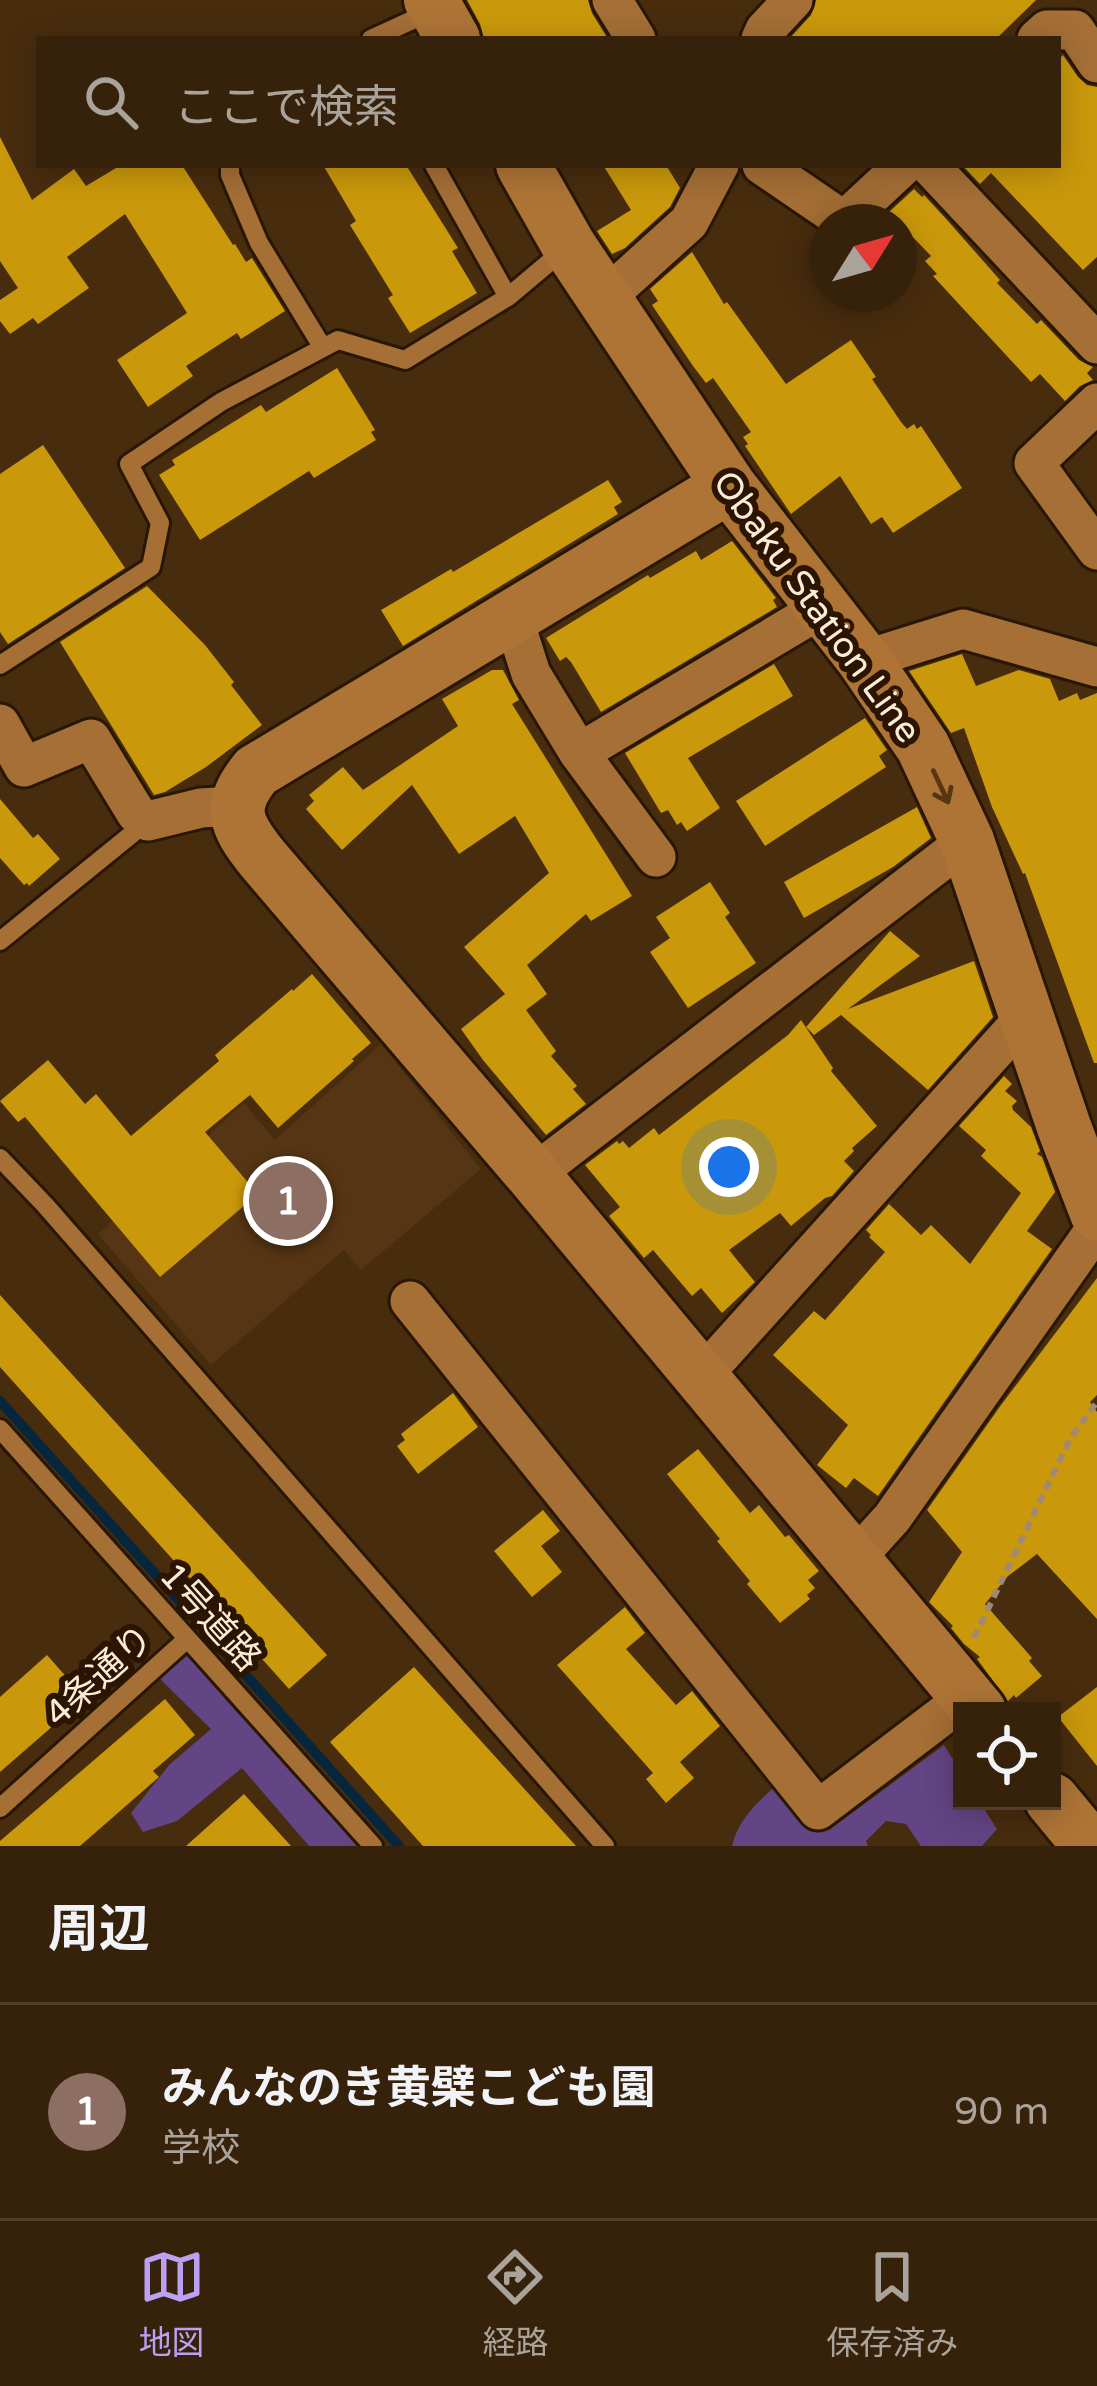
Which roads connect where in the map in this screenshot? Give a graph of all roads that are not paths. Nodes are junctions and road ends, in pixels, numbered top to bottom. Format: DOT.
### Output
graph roads {
  1 [pos="612,0"];
  2 [pos="793,0"];
  3 [pos="440,16"];
  4 [pos="380,36"];
  5 [pos="634,36"];
  6 [pos="762,36"];
  7 [pos="1040,36"];
  8 [pos="1097,63"];
  9 [pos="230,168"];
  10 [pos="436,168"];
  11 [pos="526,168"];
  12 [pos="766,168"];
  13 [pos="901,168"];
  14 [pos="932,168"];
  15 [pos="706,173"];
  16 [pos="569,246"];
  17 [pos="508,297"];
  18 [pos="604,299"];
  19 [pos="1097,344"];
  20 [pos="323,348"];
  21 [pos="1097,403"];
  22 [pos="729,486"];
  23 [pos="1097,550"];
  24 [pos="822,608"];
  25 [pos="513,617"];
  26 [pos="864,660"];
  27 [pos="0,665"];
  28 [pos="1097,667"];
  29 [pos="0,724"];
  30 [pos="579,754"];
  31 [pos="236,806"];
  32 [pos="148,821"];
  33 [pos="967,841"];
  34 [pos="656,857"];
  35 [pos="0,941"];
  36 [pos="1028,1014"];
  37 [pos="1081,1121"];
  38 [pos="0,1158"];
  39 [pos="533,1175"];
  40 [pos="1097,1214"];
  41 [pos="1097,1227"];
  42 [pos="410,1301"];
  43 [pos="700,1374"];
  44 [pos="0,1429"];
  45 [pos="854,1561"];
  46 [pos="188,1639"];
  47 [pos="966,1695"];
  48 [pos="0,1808"];
  49 [pos="1060,1810"];
  50 [pos="374,1846"];
  51 [pos="605,1846"];
  52 [pos="1090,1846"];
  1 -- 5 [label="street"];
  2 -- 6 [label="street"];
  3 -- 4 [label="lane"];
  7 -- 8 [label="street"];
  9 -- 20 [label="lane"];
  10 -- 17 [label="lane"];
  11 -- 16 [label="street, Obaku Station Line"];
  12 -- 13 [label="street"];
  14 -- 19 [label="street"];
  15 -- 18 [label="street"];
  16 -- 17 [label="lane"];
  16 -- 18 [label="street, Obaku Station Line"];
  17 -- 20 [label="lane"];
  18 -- 22 [label="street, Obaku Station Line"];
  20 -- 27 [label="lane"];
  21 -- 23 [label="street"];
  22 -- 24 [label="street, Obaku Station Line"];
  22 -- 25 [label="street"];
  24 -- 26 [label="street, Obaku Station Line"];
  24 -- 30 [label="street"];
  25 -- 30 [label="street"];
  25 -- 31 [label="street"];
  26 -- 28 [label="street"];
  26 -- 33 [label="street, Obaku Station Line, one-way"];
  29 -- 32 [label="street"];
  30 -- 34 [label="street"];
  31 -- 32 [label="street"];
  31 -- 39 [label="street"];
  32 -- 35 [label="lane"];
  33 -- 36 [label="street, Obaku Station Line"];
  33 -- 39 [label="street"];
  36 -- 37 [label="street, Obaku Station Line"];
  36 -- 43 [label="street"];
  37 -- 40 [label="street, Obaku Station Line"];
  38 -- 51 [label="lane"];
  39 -- 43 [label="street"];
  41 -- 45 [label="street"];
  42 -- 47 [label="street"];
  43 -- 45 [label="street"];
  44 -- 46 [label="lane, 1号道路"];
  45 -- 47 [label="street"];
  46 -- 48 [label="lane, 4条通り"];
  46 -- 50 [label="lane, 1号道路"];
  49 -- 52 [label="street"];
}
